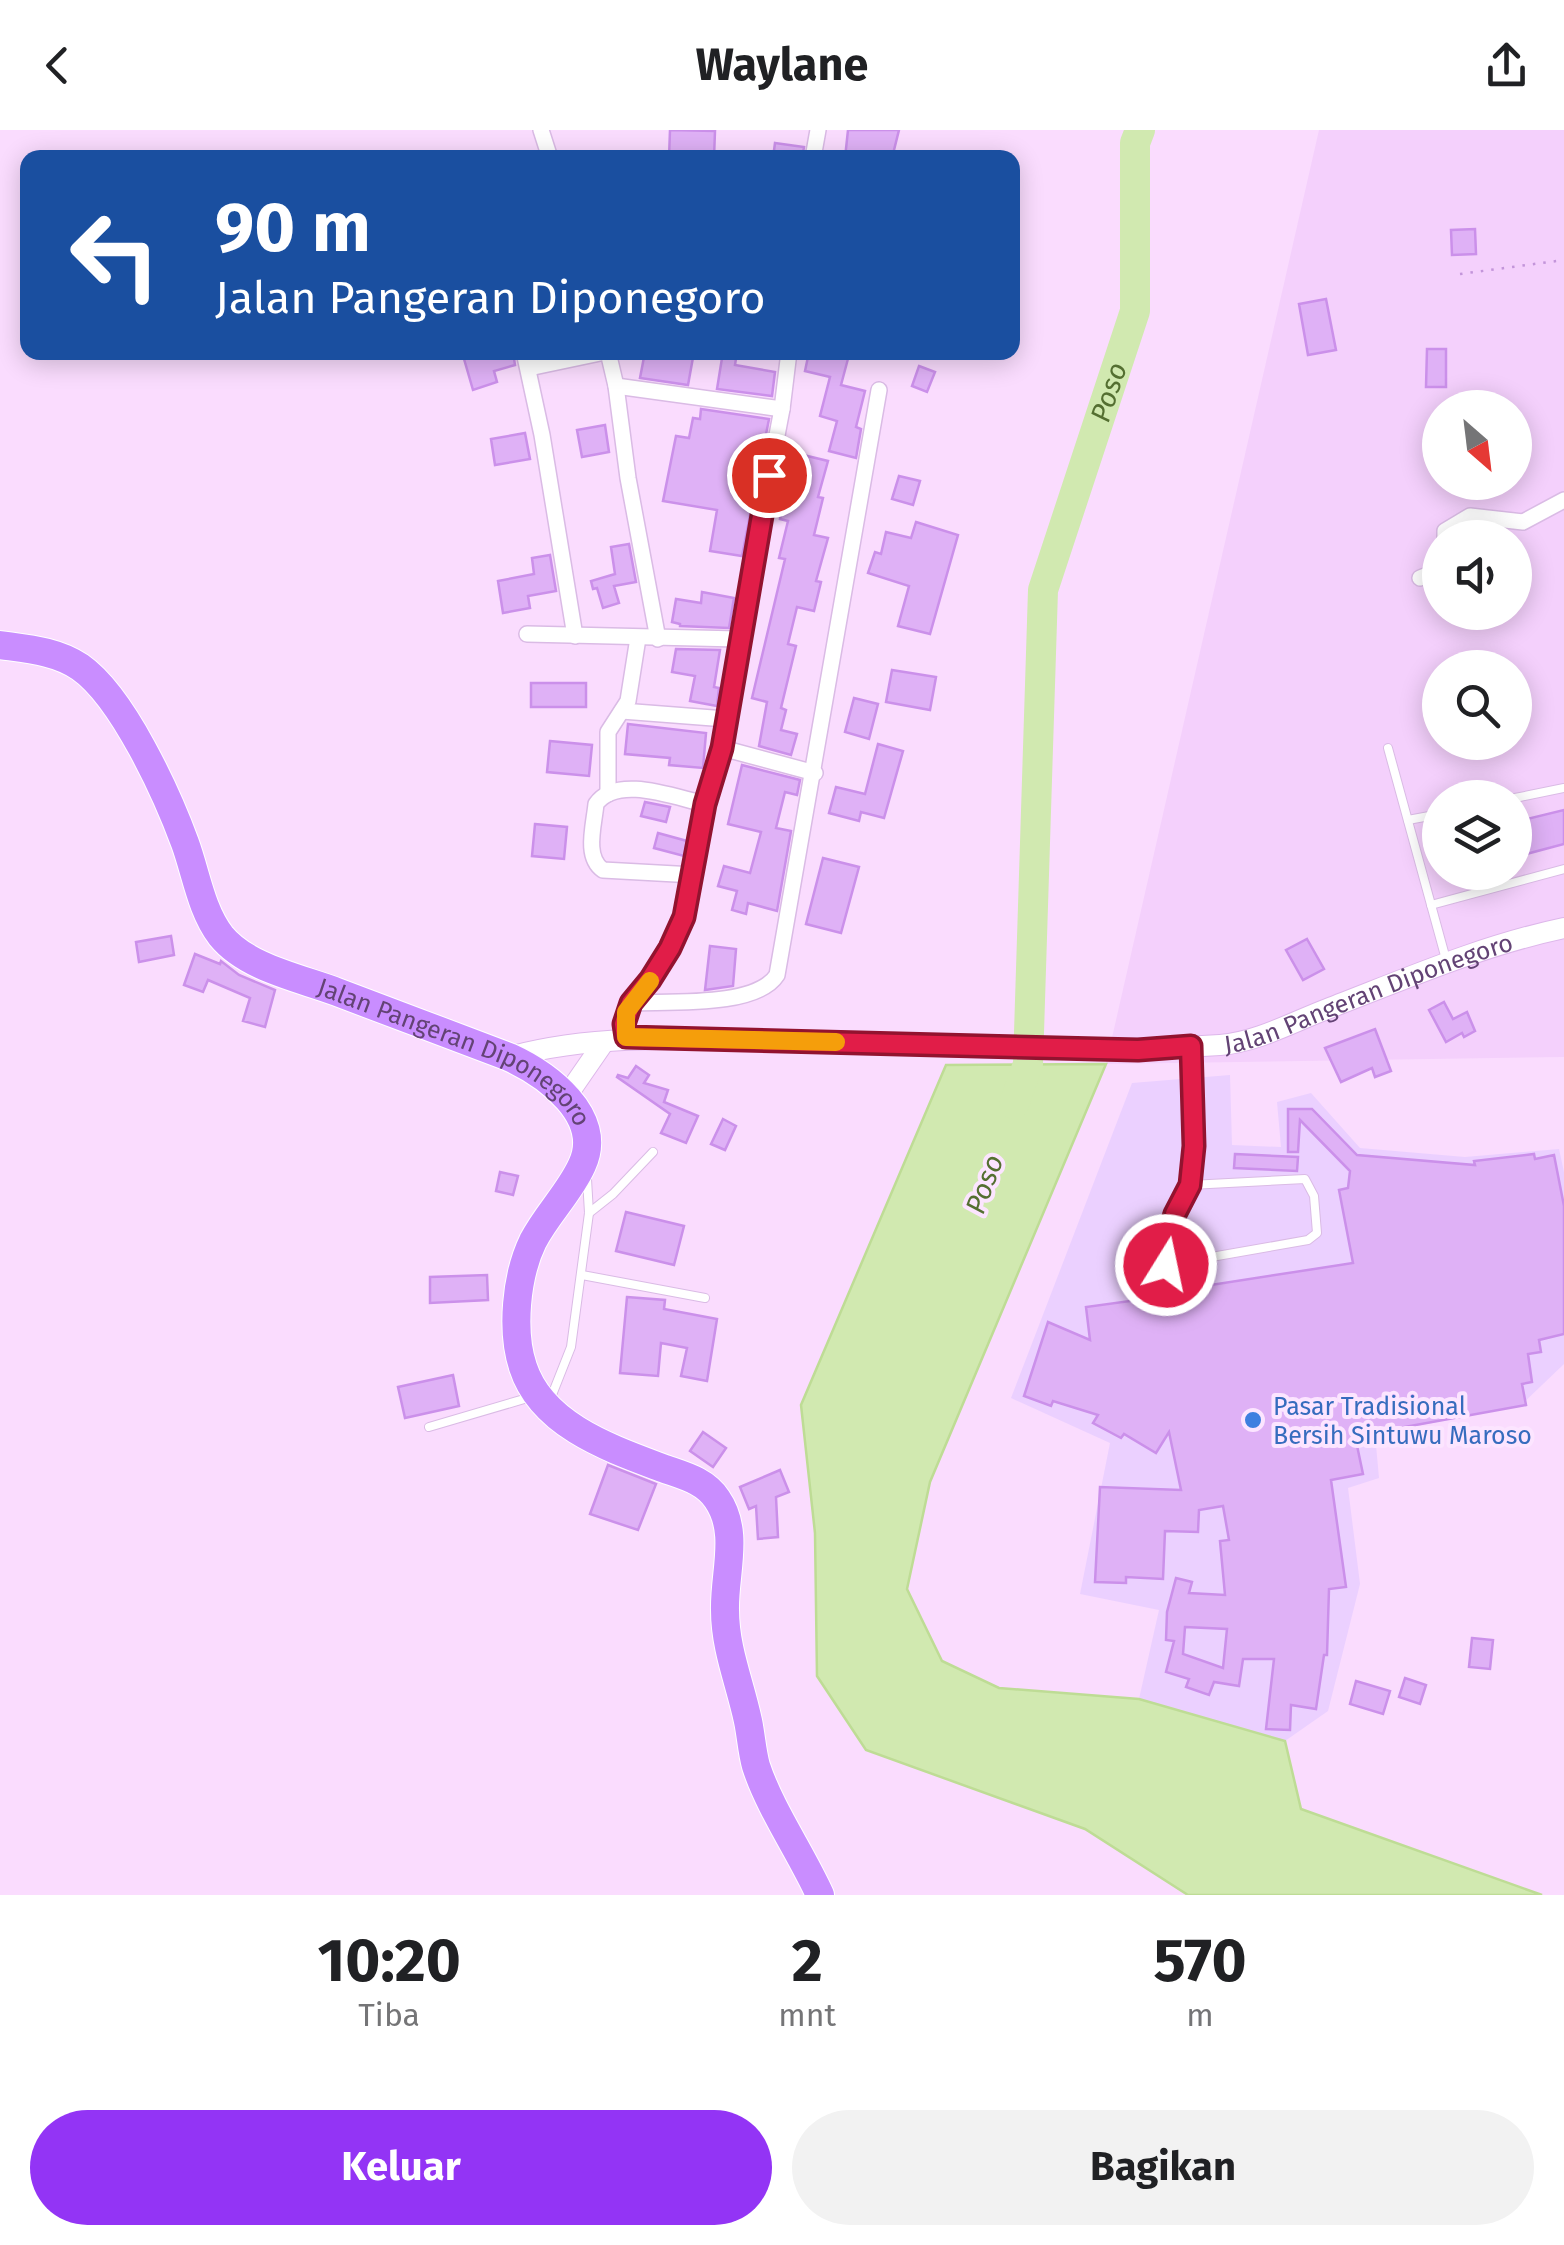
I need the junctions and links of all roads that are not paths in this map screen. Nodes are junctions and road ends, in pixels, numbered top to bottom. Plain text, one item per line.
1 (526, 360) edge
2 (608, 360) edge
3 (788, 360) edge
4 (616, 386) junction
5 (879, 390) dead end
6 (782, 409) junction
7 (1564, 500) edge
8 (1463, 520) edge
9 (1505, 520) edge
10 (1526, 520) edge
11 (528, 634) dead end
12 (575, 636) junction
13 (638, 638) junction
14 (658, 638) junction
15 (738, 640) junction
16 (0, 645) edge
17 (622, 710) junction
18 (726, 719) junction
19 (722, 748) junction
20 (1388, 748) dead end
21 (814, 773) junction
22 (1564, 788) edge
23 (608, 794) junction
24 (1532, 795) edge
25 (705, 804) junction
26 (1422, 817) edge
27 (1408, 820) junction
28 (1564, 868) edge
29 (694, 874) junction
30 (1431, 905) junction
31 (1564, 928) edge
32 (1447, 962) junction
33 (631, 1003) junction
34 (626, 1037) junction
35 (604, 1042) junction
36 (1191, 1046) junction
37 (509, 1057) junction
38 (566, 1096) junction
39 (653, 1152) dead end
40 (585, 1160) junction
41 (1190, 1185) junction
42 (589, 1213) junction
43 (1166, 1265) junction
44 (582, 1275) junction
45 (1166, 1297) dead end
46 (705, 1298) dead end
47 (541, 1403) junction
48 (428, 1427) dead end
49 (820, 1895) edge

1 - 12 street
2 - 4 street
3 - 6 street
4 - 6 street
4 - 14 street
5 - 21 street
6 - 15 street
7 - 10 street
8 - 9 street
11 - 12 street
12 - 13 street
13 - 14 street
13 - 17 street
14 - 15 street
15 - 18 street
16 - 37 highway, Jalan Pangeran Diponegoro
17 - 18 street
17 - 23 street
18 - 19 street
19 - 21 street
19 - 25 street
20 - 27 lane
21 - 33 street
22 - 24 lane
23 - 25 street
23 - 29 street
25 - 29 street
26 - 27 lane
27 - 30 lane
28 - 30 lane
29 - 33 street
30 - 32 lane
31 - 32 street, Jalan Pangeran Diponegoro
32 - 36 street, Jalan Pangeran Diponegoro
33 - 34 street
34 - 35 street, Jalan Pangeran Diponegoro
34 - 36 street, Jalan Pangeran Diponegoro
35 - 37 street, Jalan Pangeran Diponegoro
35 - 38 street
36 - 41 lane
37 - 38 highway, Jalan Pangeran Diponegoro
38 - 40 highway, Jalan Pangeran Diponegoro
39 - 42 lane
40 - 42 lane
40 - 47 highway, Jalan Pangeran Diponegoro
41 - 43 lane
41 - 43 lane
42 - 44 lane
43 - 45 lane
44 - 46 lane
44 - 47 lane
47 - 48 lane
47 - 49 highway

